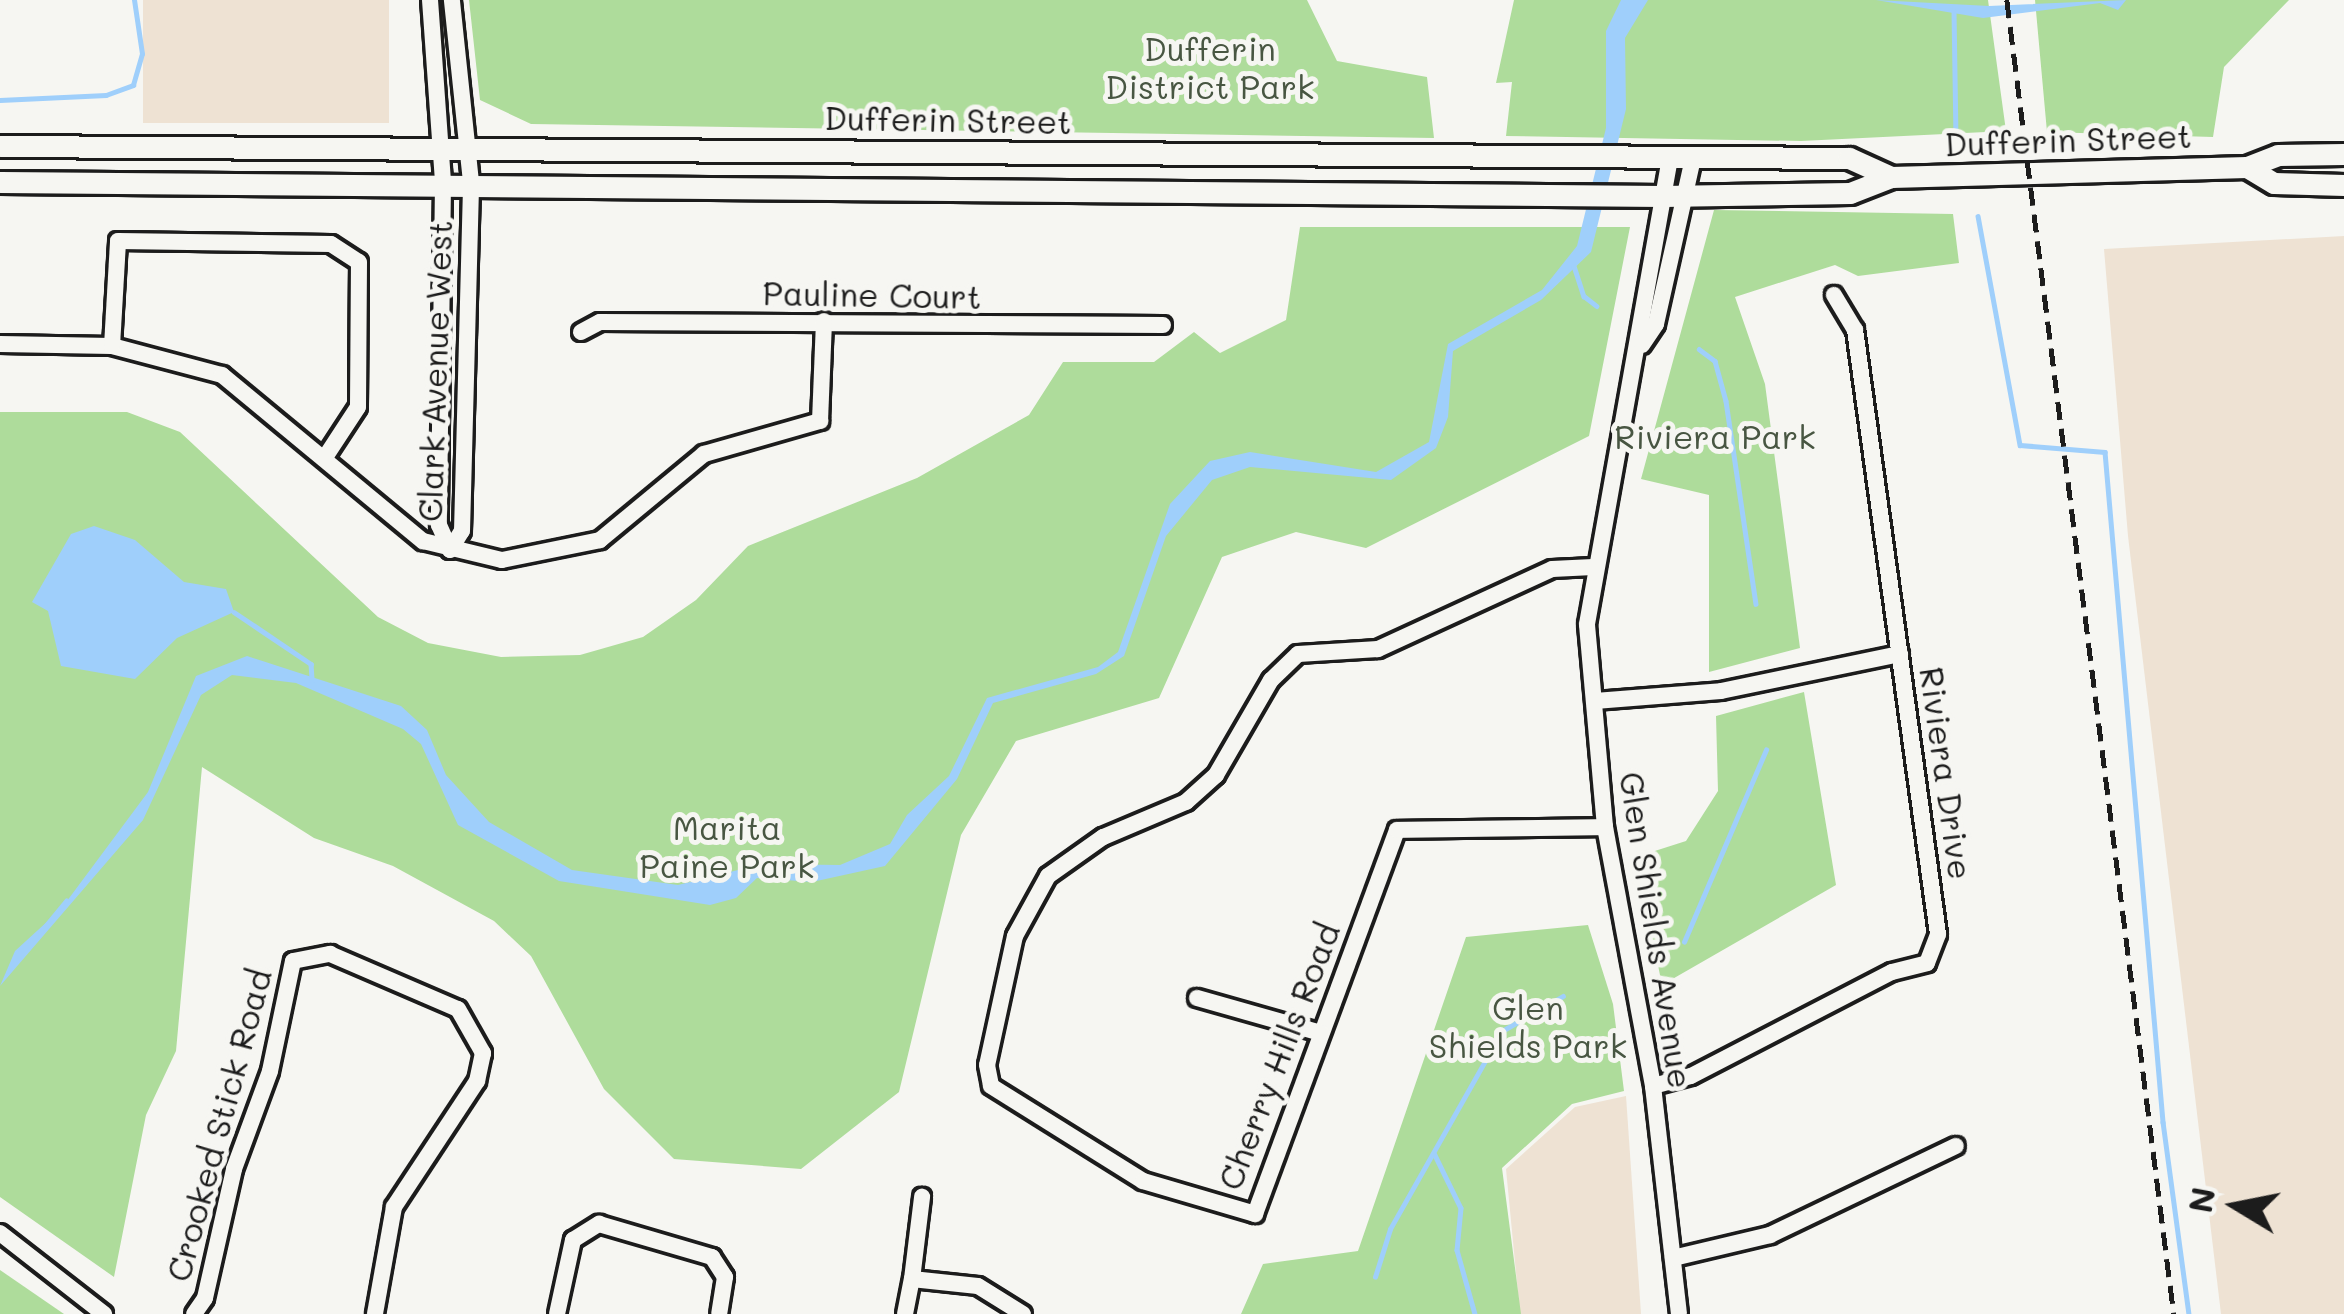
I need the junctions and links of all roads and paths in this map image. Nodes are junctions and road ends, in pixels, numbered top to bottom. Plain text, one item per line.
1 (430, 0) edge
2 (452, 0) edge
3 (0, 146) edge
4 (442, 148) junction
5 (470, 150) junction
6 (2344, 154) edge
7 (1682, 158) junction
8 (2247, 167) junction
9 (1891, 178) junction
10 (0, 182) edge
11 (443, 182) junction
12 (471, 182) junction
13 (2344, 185) edge
14 (1674, 195) junction
15 (1834, 296) dead end
16 (824, 321) junction
17 (1163, 325) dead end
18 (581, 332) dead end
19 (0, 344) edge
20 (112, 346) junction
21 (324, 459) junction
22 (450, 550) junction
23 (1593, 567) junction
24 (1900, 654) junction
25 (1595, 701) junction
26 (1605, 826) junction
27 (1197, 998) dead end
28 (1321, 1033) junction
29 (1653, 1086) junction
30 (1956, 1146) dead end
31 (922, 1197) dead end
32 (0, 1233) edge
33 (1673, 1258) junction
34 (912, 1279) junction
35 (104, 1314) edge
36 (194, 1314) edge
37 (375, 1314) edge
38 (557, 1314) edge
39 (719, 1314) edge
40 (905, 1314) edge
41 (1023, 1314) edge
42 (1679, 1314) edge

1 - 4 street, Clark Avenue West
2 - 5 street, Clark Avenue West
3 - 4 main road, Dufferin Street
4 - 5 main road, Dufferin Street
4 - 11 street, Clark Avenue West
5 - 7 main road, Dufferin Street
5 - 12 street, Clark Avenue West
6 - 8 main road, Dufferin Street
7 - 9 main road, Dufferin Street
7 - 14 street, Glen Shields Avenue
8 - 9 main road, Dufferin Street
8 - 13 main road, Dufferin Street
9 - 14 main road, Dufferin Street
10 - 11 main road, Dufferin Street
11 - 12 main road, Dufferin Street
11 - 22 street, Clark Avenue West
12 - 14 main road, Dufferin Street
12 - 22 street, Clark Avenue West
14 - 23 street, Glen Shields Avenue
15 - 24 street, Riviera Drive
16 - 17 street, Pauline Court
16 - 18 street, Pauline Court
16 - 22 street
19 - 20 street
20 - 21 street
20 - 21 street
21 - 22 street
23 - 25 street, Glen Shields Avenue
23 - 28 street, Cherry Hills Road
24 - 25 street
24 - 29 street, Riviera Drive
25 - 26 street, Glen Shields Avenue
26 - 28 street, Cherry Hills Road
26 - 29 street, Glen Shields Avenue
27 - 28 street
29 - 33 street, Glen Shields Avenue
30 - 33 street
31 - 34 street
32 - 35 street
33 - 42 street, Glen Shields Avenue
34 - 40 street
34 - 41 street
36 - 37 street, Crooked Stick Road
38 - 39 street

